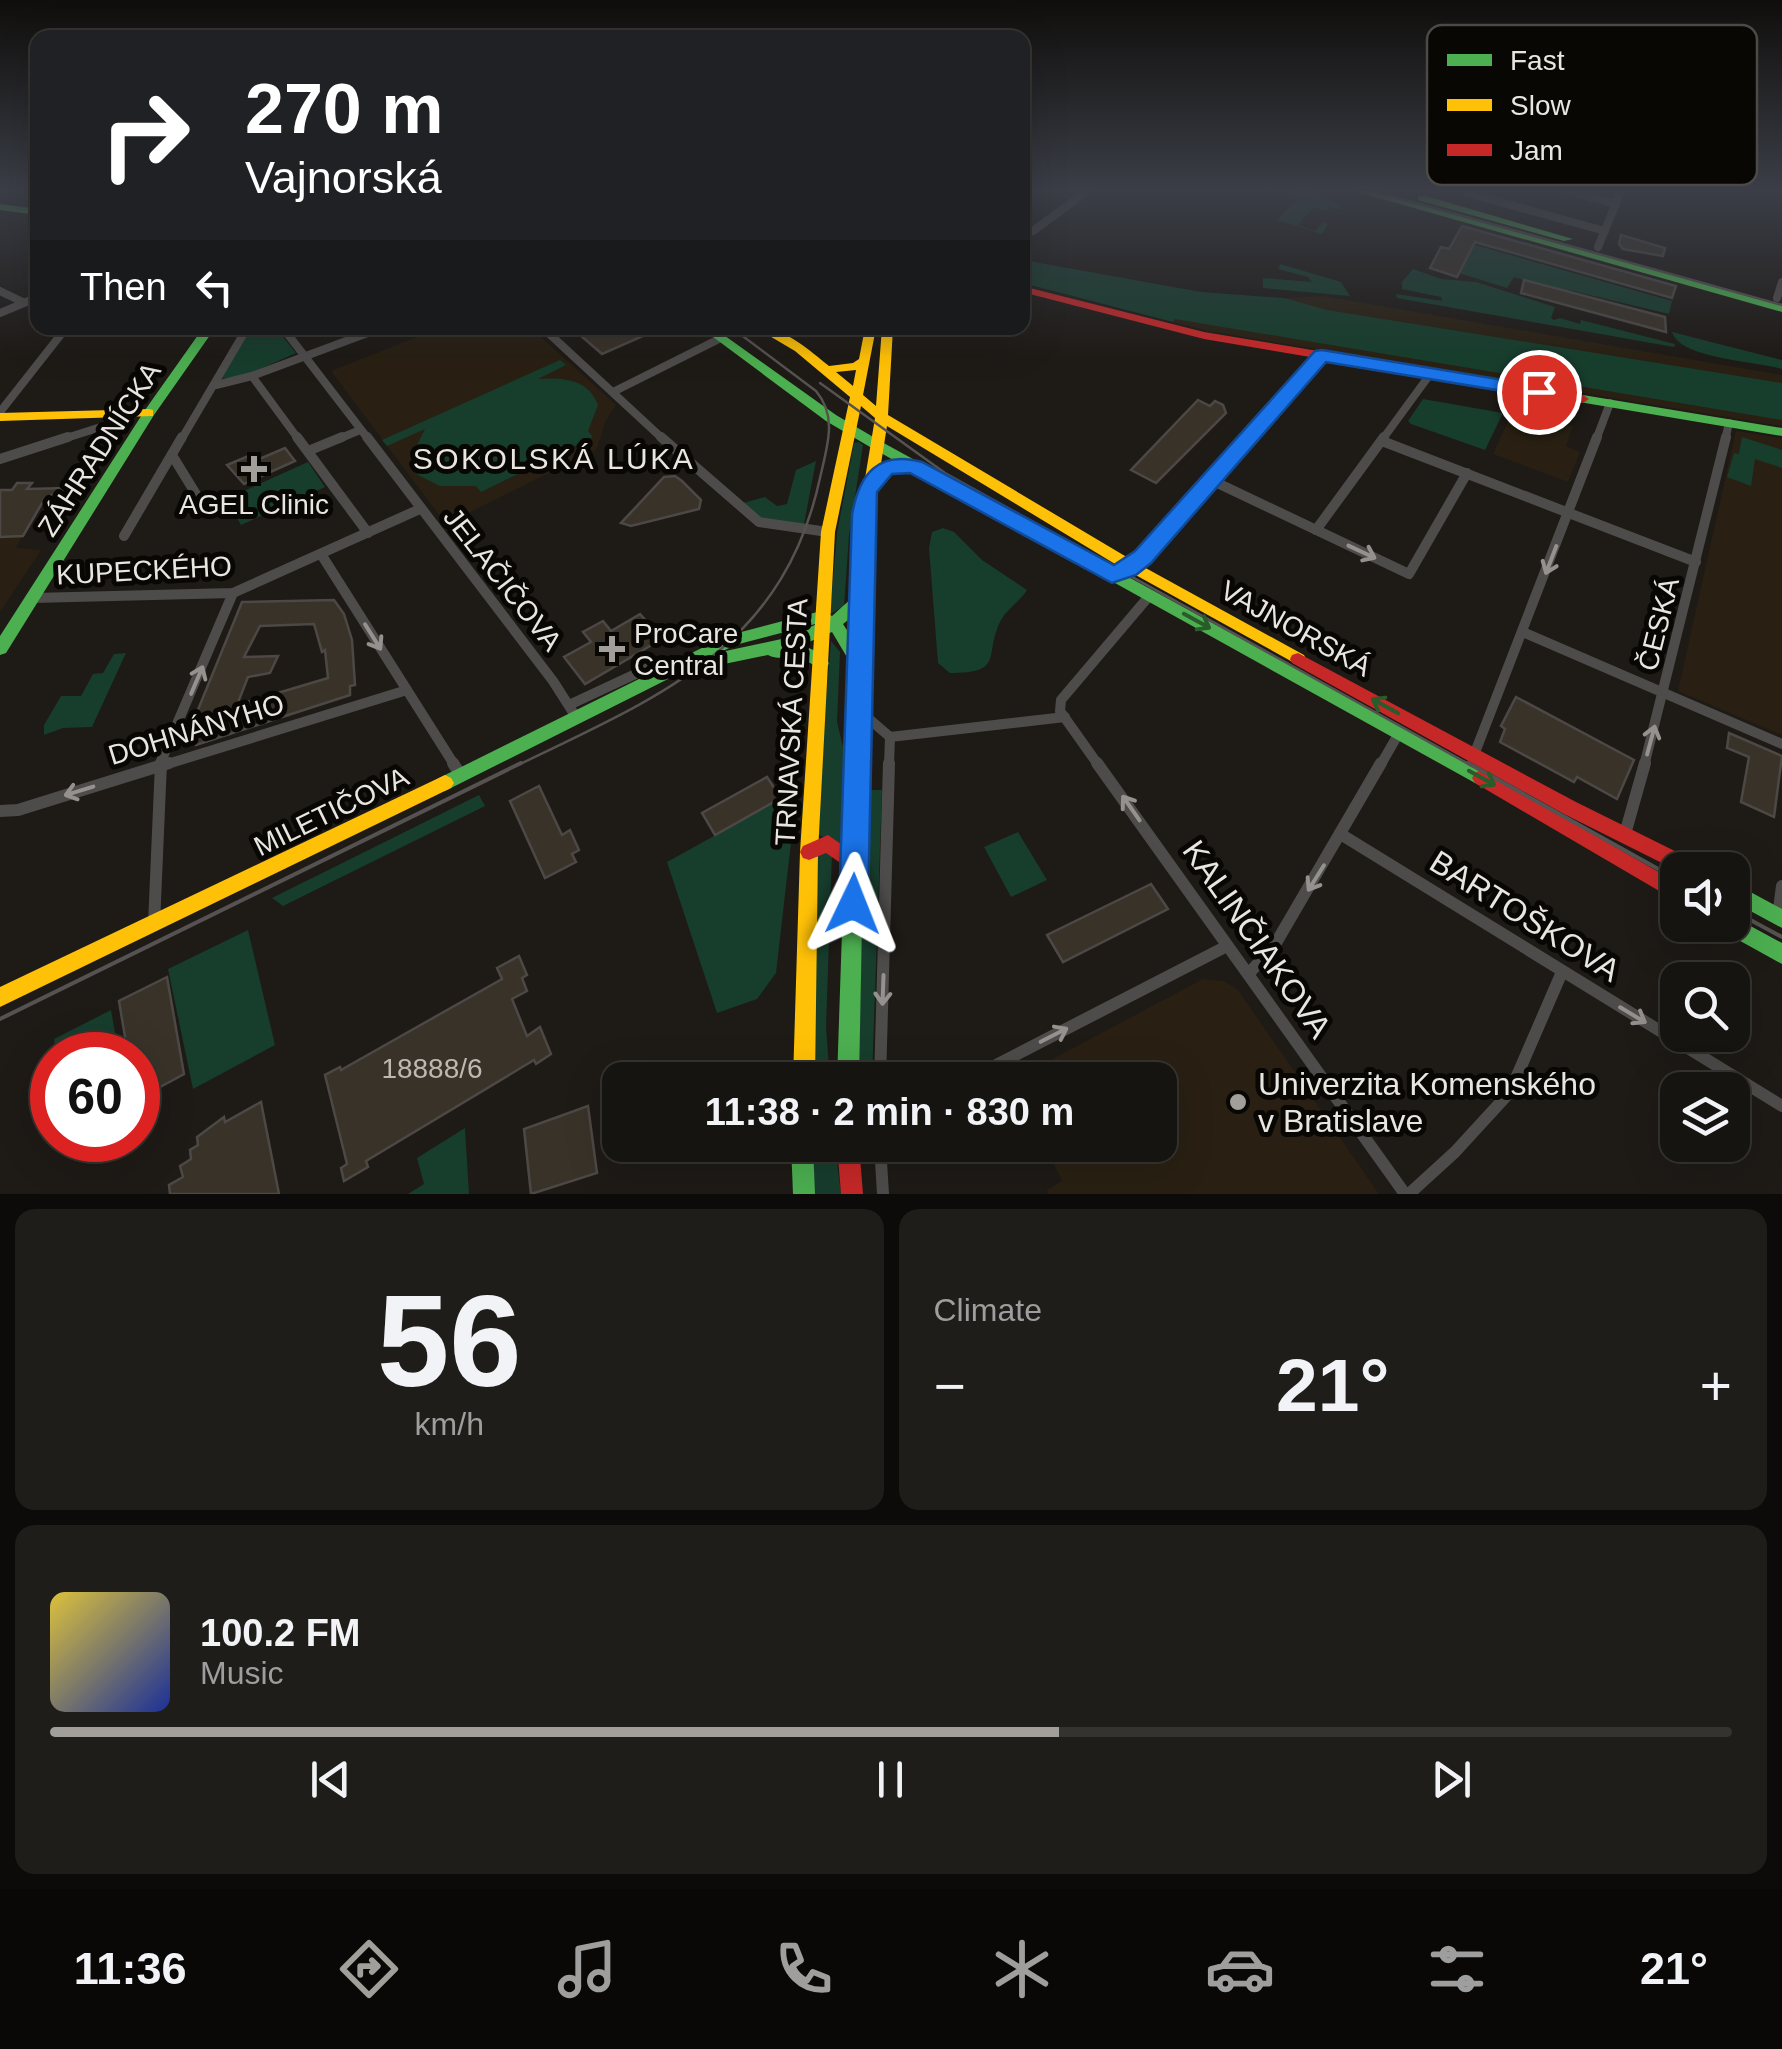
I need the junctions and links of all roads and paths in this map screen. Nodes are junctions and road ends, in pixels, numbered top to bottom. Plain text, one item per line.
1 (1581, 247) edge
2 (1593, 247) edge
3 (1598, 248) joint
4 (0, 290) edge
5 (1030, 290) edge
6 (10, 296) junction
7 (1781, 297) edge
8 (30, 299) edge
9 (0, 300) edge
10 (24, 302) junction
11 (0, 313) edge
12 (61, 335) edge
13 (204, 335) edge
14 (242, 335) edge
15 (289, 335) edge
16 (362, 335) edge
17 (551, 335) edge
18 (716, 335) edge
19 (779, 335) edge
20 (870, 335) edge
21 (888, 335) edge
22 (721, 338) junction
23 (1322, 355) junction
24 (306, 356) junction
25 (866, 359) junction
26 (830, 369) junction
27 (1431, 374) junction
28 (252, 376) junction
29 (216, 385) junction
30 (613, 392) junction
31 (859, 394) junction
32 (1610, 404) junction
33 (0, 414) edge
34 (149, 414) junction
35 (882, 417) junction
36 (108, 420) junction
37 (1728, 423) junction
38 (849, 428) junction
39 (138, 430) junction
40 (360, 430) junction
41 (1782, 432) edge
42 (1382, 441) junction
43 (874, 444) junction
44 (308, 451) junction
45 (172, 455) junction
46 (0, 459) edge
47 (915, 466) junction
48 (1467, 473) junction
49 (1211, 480) junction
50 (866, 490) junction
51 (226, 504) dead end
52 (420, 509) junction
53 (1569, 514) junction
54 (1316, 530) junction
55 (828, 532) junction
56 (368, 533) junction
57 (124, 536) dead end
58 (322, 554) junction
59 (1696, 562) junction
60 (1135, 564) junction
61 (1112, 574) junction
62 (234, 593) junction
63 (1150, 595) junction
64 (32, 598) junction
65 (858, 601) junction
66 (821, 617) junction
67 (837, 627) junction
68 (1523, 632) junction
69 (821, 634) junction
70 (0, 649) edge
71 (741, 653) junction
72 (821, 664) junction
73 (681, 666) junction
74 (861, 667) junction
75 (406, 690) junction
76 (1664, 693) junction
77 (572, 711) junction
78 (859, 711) junction
79 (1065, 717) junction
80 (1399, 733) junction
81 (890, 737) junction
82 (1782, 744) edge
83 (1474, 755) junction
84 (159, 767) junction
85 (460, 776) junction
86 (0, 810) edge
87 (1625, 834) junction
88 (1342, 835) junction
89 (809, 852) junction
90 (1660, 852) edge
91 (855, 864) junction
92 (1660, 884) edge
93 (1782, 886) edge
94 (1750, 902) edge
95 (1780, 918) edge
96 (154, 925) junction
97 (1750, 936) edge
98 (1227, 946) junction
99 (1782, 954) edge
100 (1250, 972) junction
101 (1562, 972) junction
102 (0, 997) edge
103 (804, 1062) edge
104 (849, 1062) edge
105 (881, 1062) edge
106 (1003, 1062) edge
107 (1782, 1106) edge
108 (803, 1162) edge
109 (849, 1162) edge
110 (881, 1162) edge
111 (804, 1194) edge
112 (852, 1194) edge
113 (883, 1194) edge
114 (1407, 1194) edge

1 - 7 main road
2 - 3 main road
3 - 7 main road
4 - 6 street
5 - 23 main road
6 - 9 street
6 - 10 street
8 - 10 street
10 - 11 street
12 - 33 street
13 - 34 main road, ZÁHRADNÍCKA
14 - 29 street
15 - 24 street, JELAČIČOVA
16 - 24 street
17 - 30 street
18 - 22 main road, VAJNORSKÁ
19 - 26 main road, VAJNORSKÁ
20 - 25 main road, TRNAVSKÁ CESTA
21 - 35 main road
22 - 30 street
22 - 38 main road, VAJNORSKÁ
23 - 27 main road
23 - 49 main road
24 - 28 street
24 - 40 street, JELAČIČOVA
25 - 26 main road
25 - 31 main road, TRNAVSKÁ CESTA
26 - 31 main road, VAJNORSKÁ
27 - 32 main road
27 - 42 street
28 - 29 street
28 - 44 street
29 - 45 street
30 - 55 street
31 - 35 main road, VAJNORSKÁ
31 - 38 main road, TRNAVSKÁ CESTA
32 - 37 main road
32 - 53 street
33 - 36 main road
34 - 36 main road
34 - 39 main road, ZÁHRADNÍCKA
35 - 43 main road
35 - 60 main road, VAJNORSKÁ
36 - 39 main road
36 - 46 street
37 - 41 main road
37 - 59 street, ČESKÁ
38 - 43 main road, VAJNORSKÁ
38 - 55 main road, TRNAVSKÁ CESTA
39 - 64 main road, ZÁHRADNÍCKA
40 - 44 street
40 - 52 street, JELAČIČOVA
42 - 48 street
42 - 54 street
43 - 47 main road, VAJNORSKÁ
43 - 50 main road
44 - 56 street
45 - 51 street
45 - 57 street
47 - 50 main road
47 - 61 main road, VAJNORSKÁ
48 - 53 street
54 -> 48 street
49 - 54 street
49 - 60 main road
50 - 65 main road
52 - 56 street, KUPECKÉHO
52 - 77 street, JELAČIČOVA
53 - 59 street
53 -> 68 street
55 - 66 main road, TRNAVSKÁ CESTA
56 - 58 street, KUPECKÉHO
58 - 62 street, KUPECKÉHO
58 -> 75 street
59 - 76 street, ČESKÁ
60 - 61 main road
83 -> 60 main road, VAJNORSKÁ
61 - 63 main road, VAJNORSKÁ
62 - 64 street, KUPECKÉHO
84 -> 62 street
63 - 79 street
63 -> 80 main road, VAJNORSKÁ
64 - 70 main road, ZÁHRADNÍCKA
65 - 67 main road
65 - 74 main road
66 - 67 main road
66 - 69 main road, TRNAVSKÁ CESTA
66 - 73 main road, MILETIČOVA
67 - 69 main road, MILETIČOVA
67 - 74 main road
68 - 76 street
68 - 83 street
69 - 71 main road, MILETIČOVA
69 - 72 main road, TRNAVSKÁ CESTA
71 - 72 main road
71 - 73 main road, MILETIČOVA
72 - 89 main road, TRNAVSKÁ CESTA
73 - 77 main road, MILETIČOVA
74 - 78 main road
75 - 84 street, DOHNÁNYHO
75 - 85 street
76 - 82 street
87 -> 76 street, ČESKÁ
77 - 85 main road, MILETIČOVA
78 - 81 street
78 - 91 main road
79 - 81 street
98 -> 79 street, KALINČIAKOVA
80 - 88 street
80 -> 92 main road, VAJNORSKÁ
81 -> 105 street
83 - 87 main road, VAJNORSKÁ
84 -> 86 street, DOHNÁNYHO
84 - 96 street
85 - 96 main road, MILETIČOVA
87 - 90 main road, VAJNORSKÁ
88 -> 100 street
88 - 101 street, BARTOŠKOVA
89 - 91 main road
89 - 103 main road, TRNAVSKÁ CESTA
91 - 104 main road
93 - 95 street
94 - 95 main road
96 - 102 main road, MILETIČOVA
97 - 99 main road
98 - 100 street, KALINČIAKOVA
106 -> 98 street
100 - 114 street, KALINČIAKOVA
101 -> 107 street, BARTOŠKOVA
101 - 114 street
108 - 111 main road
109 - 112 main road
110 - 113 street

